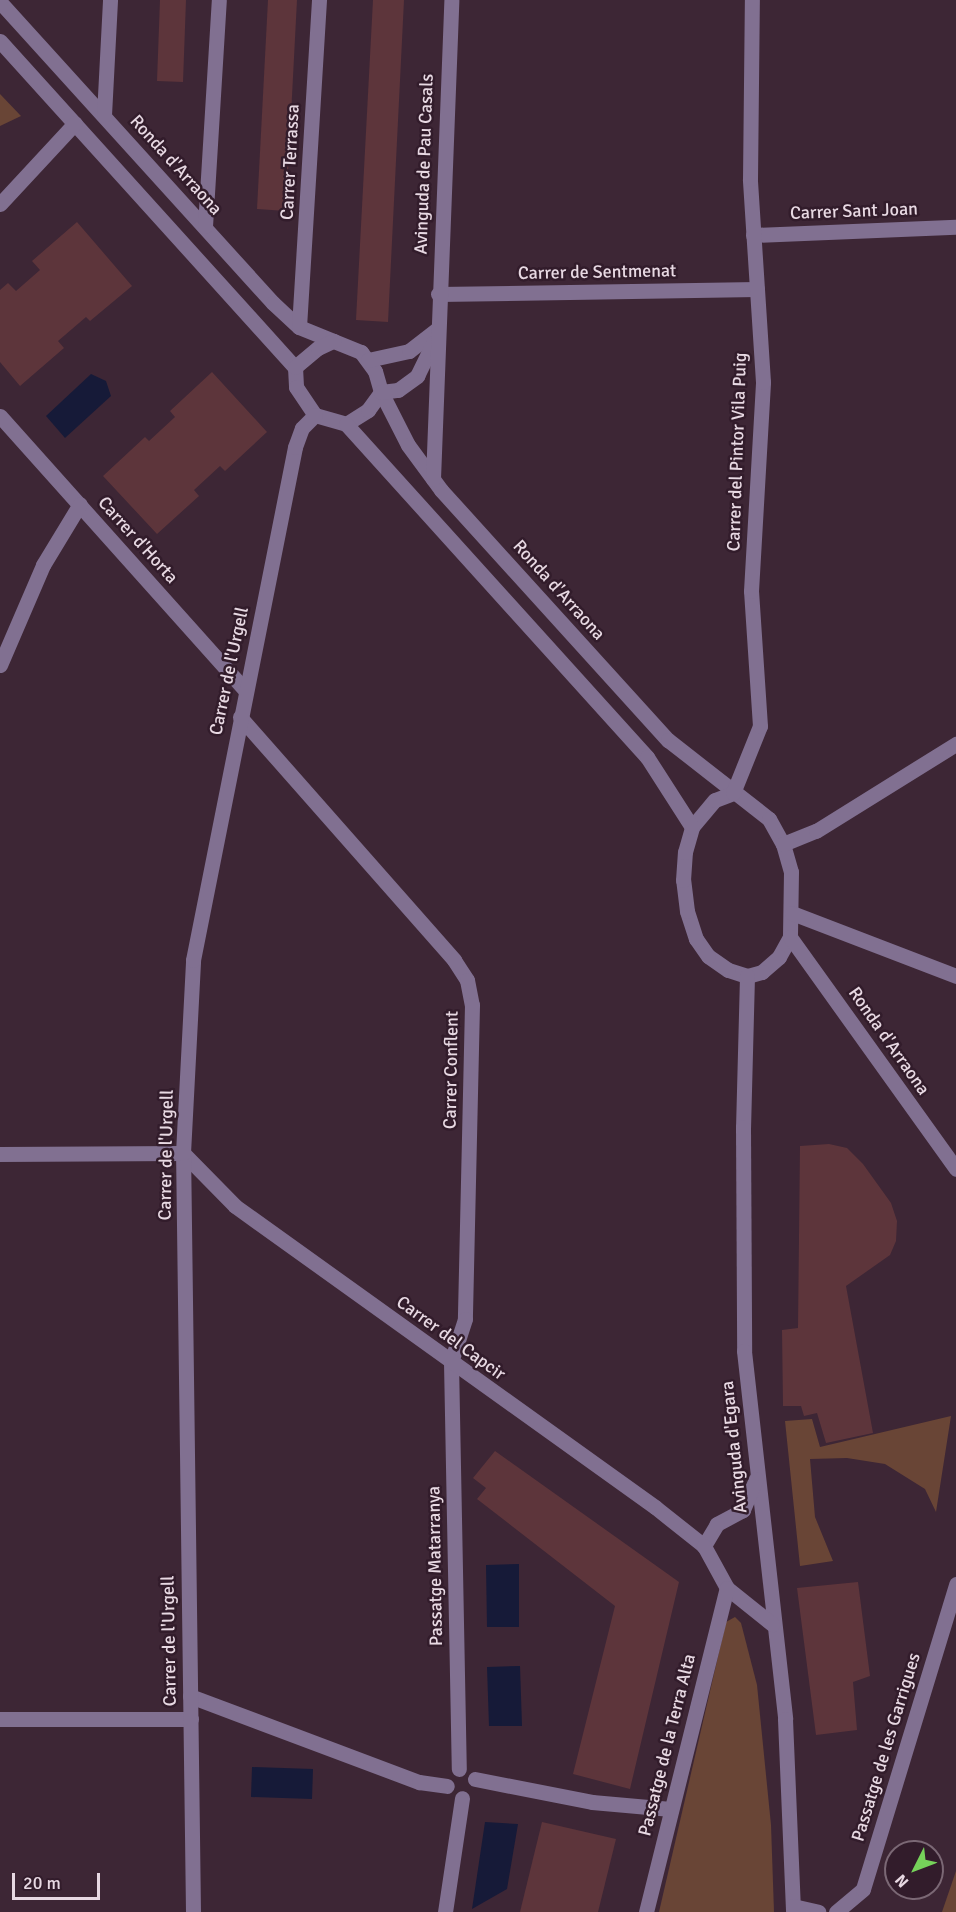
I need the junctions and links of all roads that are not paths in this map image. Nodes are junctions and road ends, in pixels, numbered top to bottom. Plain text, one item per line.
1 (110, 0) edge
2 (219, 0) edge
3 (319, 0) edge
4 (451, 0) edge
5 (752, 0) edge
6 (0, 2) edge
7 (0, 41) edge
8 (104, 115) junction
9 (75, 123) junction
10 (0, 204) edge
11 (205, 226) junction
12 (956, 226) edge
13 (753, 235) junction
14 (757, 289) junction
15 (438, 294) junction
16 (299, 327) junction
17 (437, 329) junction
18 (333, 340) junction
19 (368, 360) junction
20 (295, 367) junction
21 (381, 392) junction
22 (315, 415) junction
23 (0, 416) edge
24 (346, 424) junction
25 (434, 479) junction
26 (80, 504) junction
27 (0, 665) edge
28 (245, 690) junction
29 (240, 717) junction
30 (956, 744) edge
31 (733, 793) junction
32 (692, 827) junction
33 (783, 844) junction
34 (792, 913) junction
35 (790, 937) junction
36 (747, 976) junction
37 (956, 976) edge
38 (183, 1153) junction
39 (0, 1154) edge
40 (956, 1169) edge
41 (451, 1362) junction
42 (756, 1478) junction
43 (704, 1546) junction
44 (956, 1584) edge
45 (727, 1588) junction
46 (772, 1624) junction
47 (190, 1696) junction
48 (0, 1719) edge
49 (191, 1719) junction
50 (459, 1769) junction
51 (475, 1779) junction
52 (447, 1786) junction
53 (462, 1798) junction
54 (671, 1809) junction
55 (793, 1909) edge
56 (193, 1912) edge
57 (445, 1912) edge
58 (645, 1912) edge
59 (818, 1912) edge
60 (836, 1912) edge

1 - 8 street
2 - 11 street
3 - 16 street, Carrer Terrassa
4 - 15 street, Avinguda de Pau Casals
5 - 13 street, Carrer del Pintor Vila Puig
6 - 8 street, Ronda d'Arraona
7 - 9 street
8 - 11 street, Ronda d'Arraona
9 - 10 street
9 - 20 street
11 - 16 street, Ronda d'Arraona
12 - 13 street, Carrer Sant Joan
13 - 14 street, Carrer del Pintor Vila Puig
14 - 15 street, Carrer de Sentmenat
14 - 31 street, Carrer del Pintor Vila Puig
15 - 17 street, Avinguda de Pau Casals
16 - 18 street, Ronda d'Arraona
17 - 19 street
17 - 21 street
17 - 25 street, Avinguda de Pau Casals
18 - 19 street, Ronda d'Arraona
18 - 20 street
19 - 21 street, Ronda d'Arraona
20 - 22 street
21 - 24 street
21 - 25 street, Ronda d'Arraona
22 - 24 street
22 - 28 street, Carrer de l'Urgell
23 - 26 street, Carrer d'Horta
24 - 32 street
25 - 31 street, Ronda d'Arraona
26 - 27 street
26 - 28 street, Carrer d'Horta
28 - 29 street, Carrer de l'Urgell
29 - 38 street, Carrer de l'Urgell
29 - 41 street, Carrer Conflent
30 - 33 street
31 - 32 street
31 - 33 street
32 - 36 street
33 - 34 street
34 - 35 street
34 - 37 street
35 - 36 street
35 - 40 street, Ronda d'Arraona
36 - 42 street, Avinguda d'Egara
38 - 39 street
38 - 41 street, Carrer del Capcir
38 - 47 street, Carrer de l'Urgell
41 - 43 street, Carrer del Capcir
41 - 50 street, Passatge Matarranya
42 - 43 street
42 - 46 street, Avinguda d'Egara
43 - 45 street
44 - 60 street, Passatge de les Garrigues
45 - 46 street
45 - 54 street, Passatge de la Terra Alta
46 - 55 street, Avinguda d'Egara
47 - 49 street, Carrer de l'Urgell
47 - 52 street
48 - 49 street
49 - 56 street, Carrer de l'Urgell
50 - 51 street
50 - 52 street
51 - 53 street
51 - 54 street
52 - 53 street
53 - 57 street
54 - 58 street, Passatge de la Terra Alta
55 - 59 street

